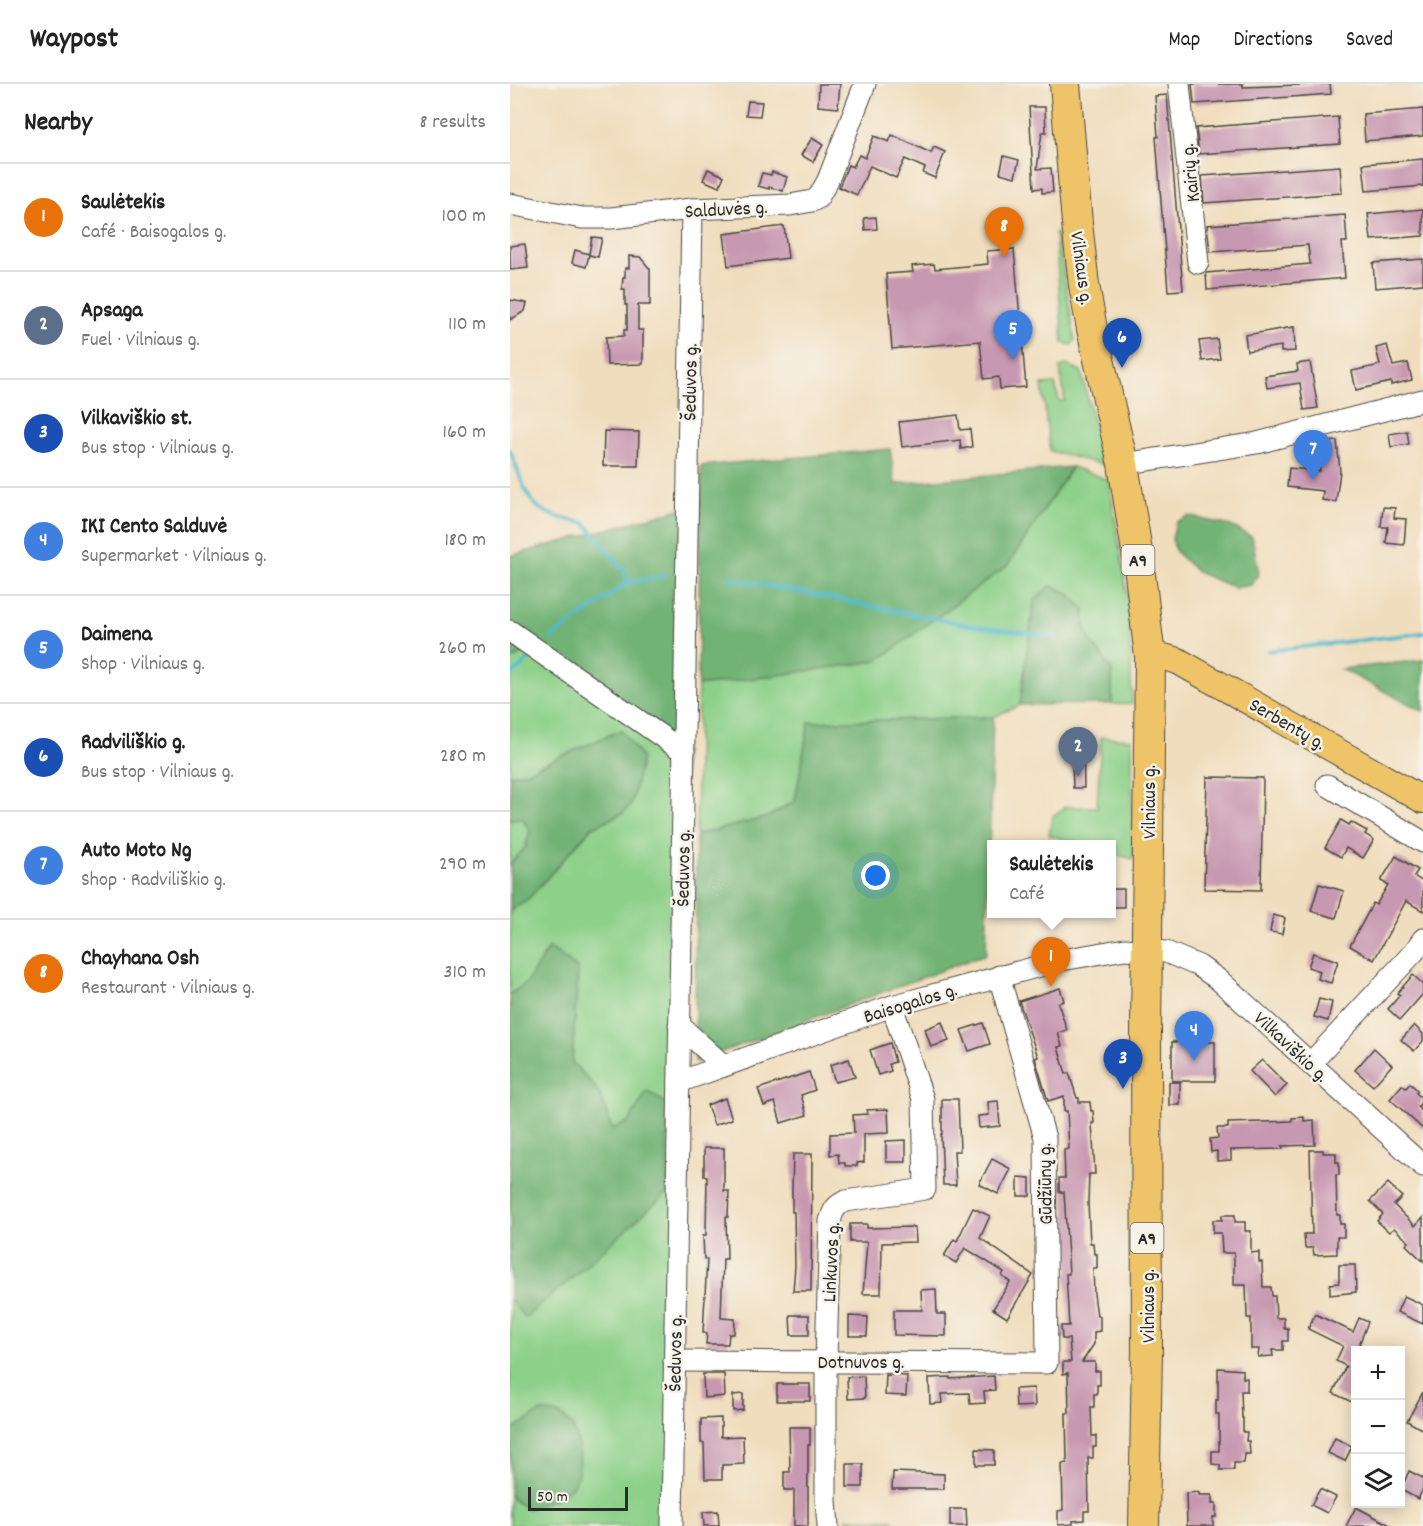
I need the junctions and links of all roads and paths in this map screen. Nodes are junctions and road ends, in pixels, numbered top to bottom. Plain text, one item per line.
1 (865, 84) edge
2 (1065, 84) edge
3 (1179, 84) edge
4 (510, 204) edge
5 (692, 209) junction
6 (1198, 262) dead end
7 (1423, 400) edge
8 (1122, 464) junction
9 (510, 631) edge
10 (1150, 657) junction
11 (684, 753) junction
12 (1327, 785) dead end
13 (1423, 800) edge
14 (1423, 842) edge
15 (1147, 950) junction
16 (1420, 950) edge
17 (999, 976) junction
18 (892, 1006) junction
19 (680, 1025) junction
20 (1310, 1064) junction
21 (724, 1066) junction
22 (679, 1082) junction
23 (1423, 1166) edge
24 (674, 1361) junction
25 (826, 1361) junction
26 (1047, 1363) joint
27 (672, 1526) edge
28 (828, 1526) edge
29 (1144, 1526) edge

1 - 5 street, Salduvės g.
2 - 8 highway, Vilniaus g. / A9
3 - 6 street, Kairių g.
4 - 5 street, Salduvės g.
5 - 11 street, Šeduvos g.
7 - 8 street
8 - 10 highway, Vilniaus g. / A9
9 - 11 street
10 - 13 main road, Serbentų g.
10 - 15 highway, Vilniaus g. / A9
11 - 19 street, Šeduvos g.
12 - 14 street
15 - 17 street, Baisogalos g.
15 - 20 street, Vilkaviškio g.
15 - 29 highway, Vilniaus g. / A9
16 - 20 street
17 - 18 street, Baisogalos g.
17 - 26 street, Gūdžiūnų g.
18 - 21 street, Baisogalos g.
18 - 25 street, Linkuvos g.
19 - 21 street
19 - 22 street, Šeduvos g.
20 - 23 street, Vilkaviškio g.
21 - 22 street, Baisogalos g.
22 - 24 street, Šeduvos g.
24 - 25 street, Dotnuvos g.
24 - 27 street, Šeduvos g.
25 - 26 street, Dotnuvos g.
25 - 28 street, Linkuvos g.

